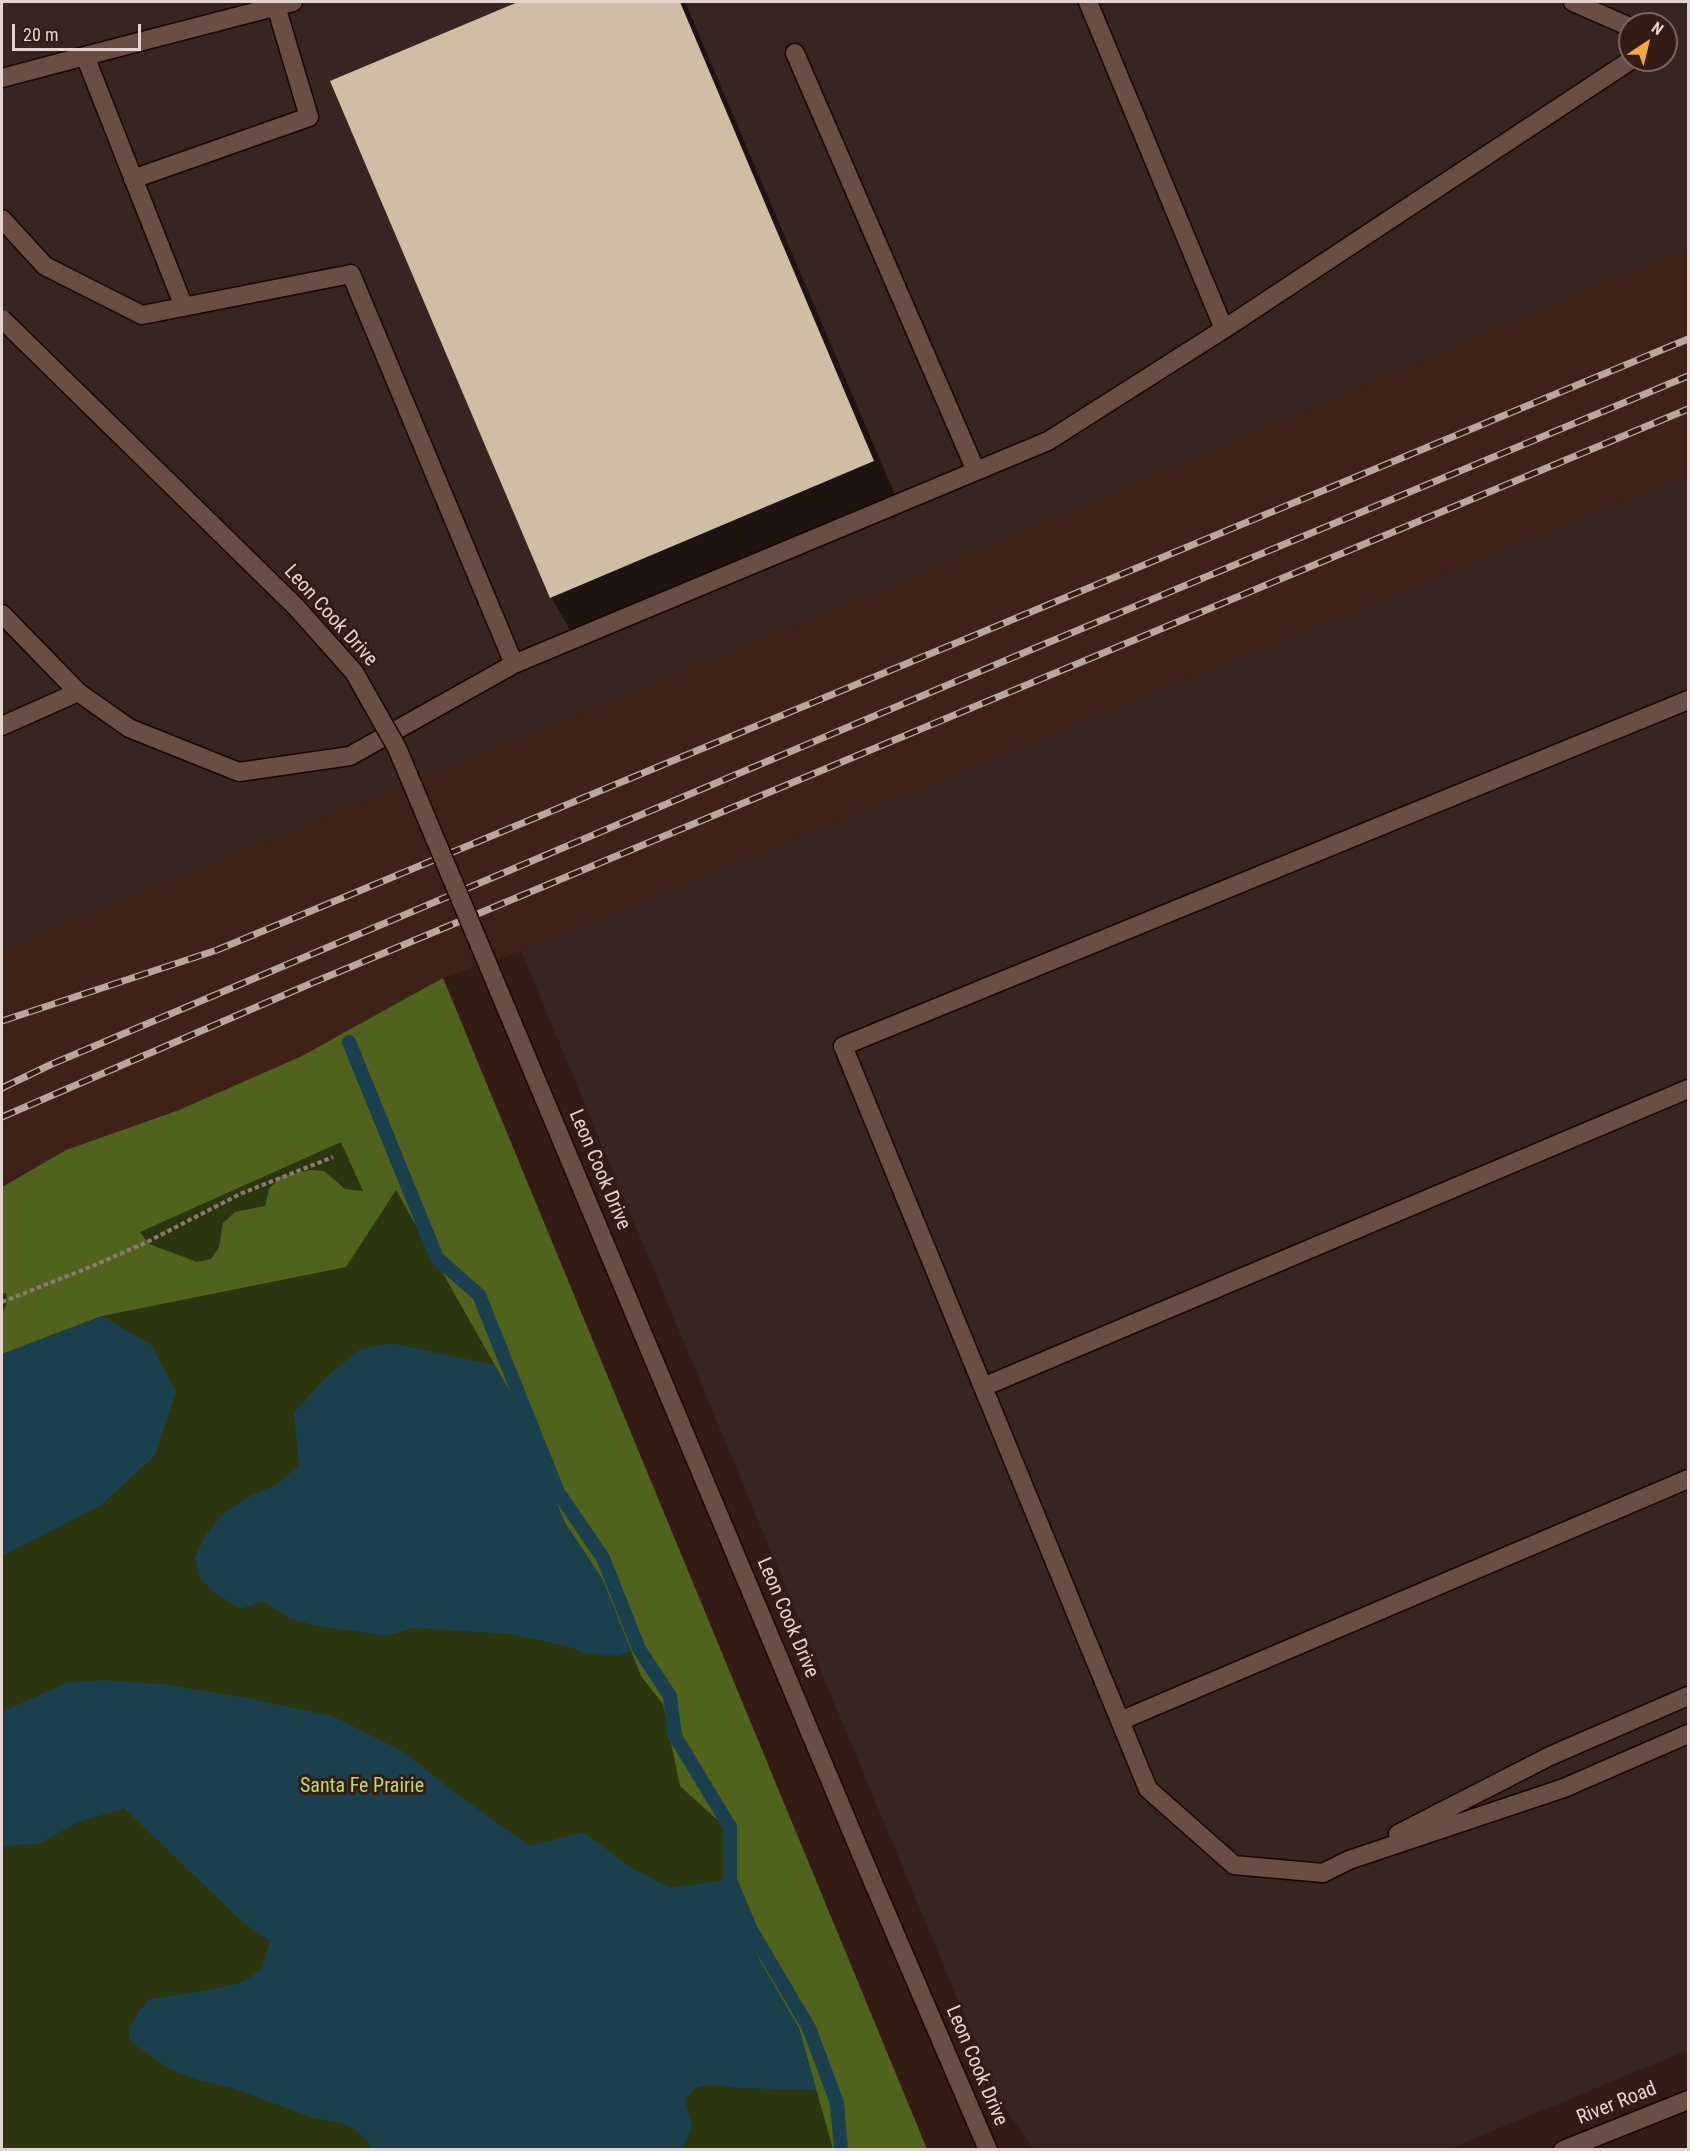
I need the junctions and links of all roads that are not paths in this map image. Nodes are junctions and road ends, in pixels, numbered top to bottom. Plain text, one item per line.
1 (1088, 2) edge
2 (1574, 2) edge
3 (284, 4) edge
4 (1618, 22) edge
5 (795, 53) dead end
6 (85, 57) junction
7 (1618, 68) edge
8 (2, 78) edge
9 (133, 179) junction
10 (2, 219) edge
11 (184, 307) junction
12 (2, 319) edge
13 (1224, 329) junction
14 (976, 471) junction
15 (2, 614) edge
16 (514, 664) junction
17 (78, 692) junction
18 (1689, 700) edge
19 (2, 726) edge
20 (1689, 1089) edge
21 (983, 1387) junction
22 (1689, 1479) edge
23 (1689, 1695) edge
24 (1120, 1721) junction
25 (1689, 1734) edge
26 (1349, 1860) junction
27 (1689, 2100) edge
28 (988, 2150) edge
29 (1563, 2150) edge

1 - 13 street
2 - 4 street
3 - 6 street
3 - 9 street
5 - 14 street
6 - 8 street
6 - 9 street
7 - 13 street
9 - 11 street
10 - 11 street
11 - 16 street
12 - 28 street, Leon Cook Drive, bridge
13 - 14 street
14 - 16 street
15 - 17 street
16 - 17 street
17 - 19 street
18 - 21 street
20 - 21 street
21 - 24 street
22 - 24 street
23 - 26 street
24 - 26 street
25 - 26 street
27 - 29 street, River Road

